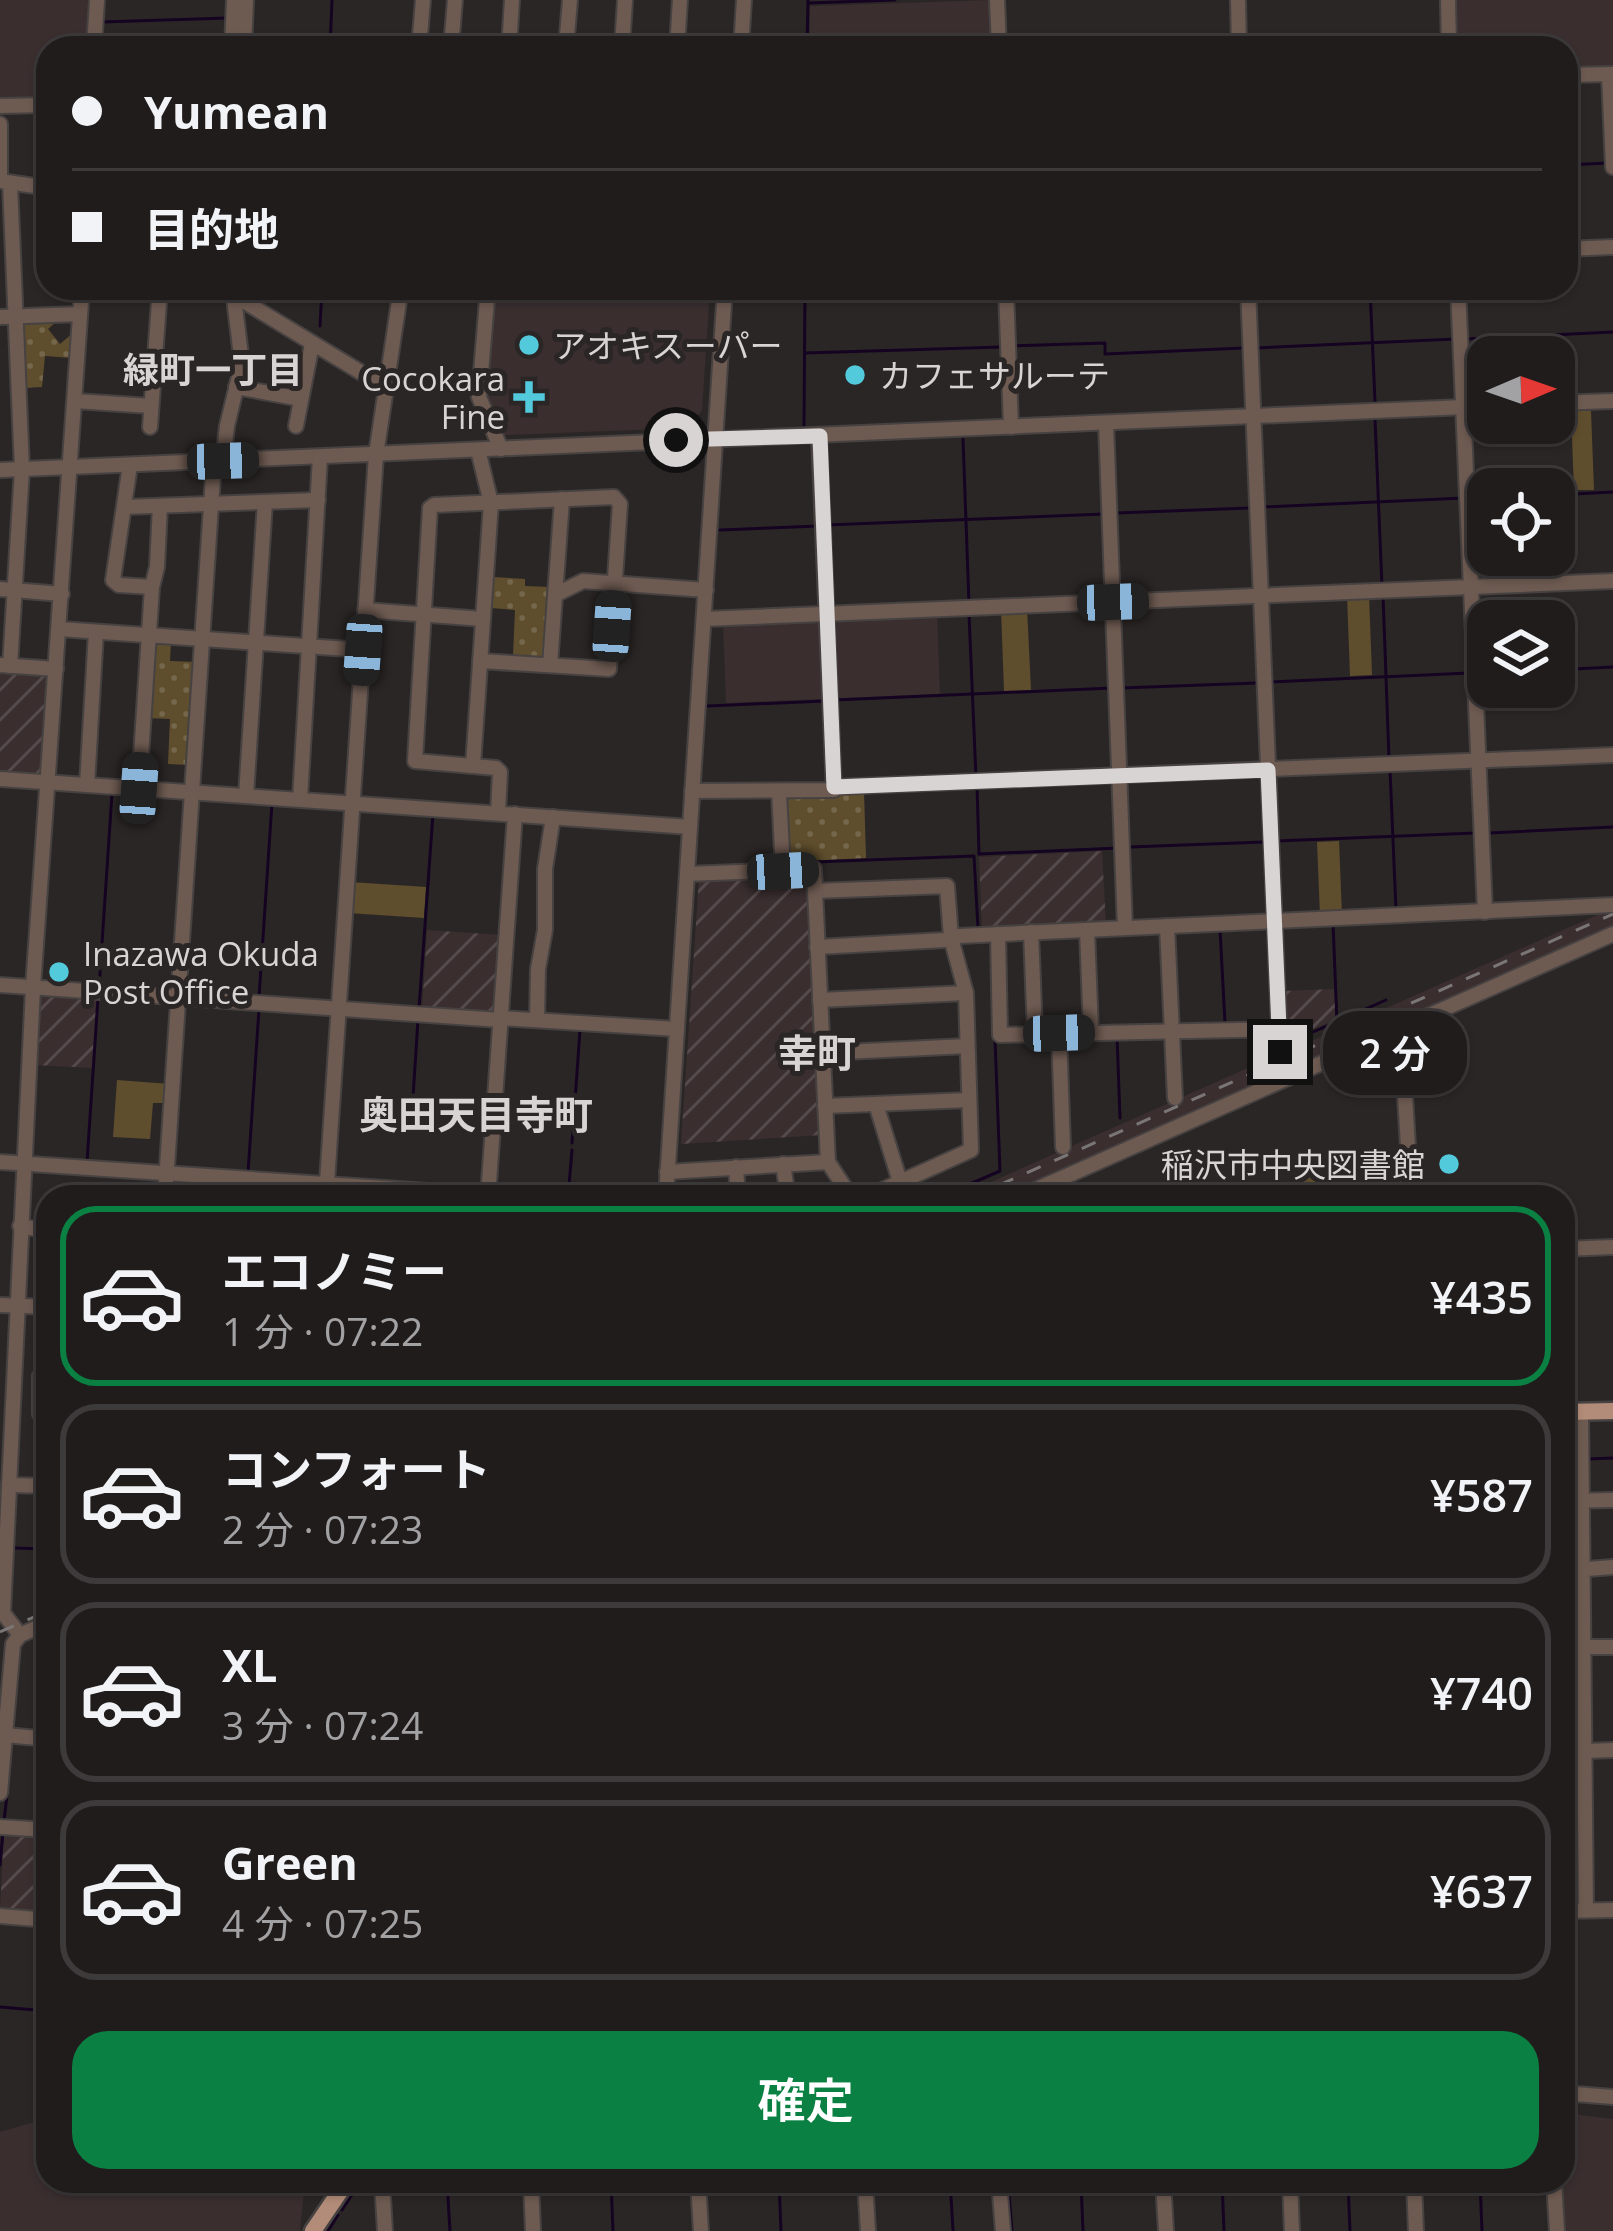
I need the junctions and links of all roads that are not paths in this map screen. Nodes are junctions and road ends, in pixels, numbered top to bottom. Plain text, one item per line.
1 (97, 0) edge
2 (234, 0) edge
3 (246, 0) edge
4 (423, 0) edge
5 (454, 0) edge
6 (512, 0) edge
7 (570, 0) edge
8 (625, 0) edge
9 (680, 0) edge
10 (744, 0) edge
11 (997, 0) edge
12 (1238, 0) edge
13 (1448, 0) edge
14 (95, 36) edge
15 (232, 36) edge
16 (244, 36) edge
17 (420, 36) edge
18 (452, 36) edge
19 (510, 36) edge
20 (567, 36) edge
21 (623, 36) edge
22 (678, 36) edge
23 (742, 36) edge
24 (998, 36) edge
25 (1239, 36) edge
26 (1449, 36) edge
27 (1611, 74) edge
28 (1578, 75) edge
29 (36, 105) edge
30 (0, 106) edge
31 (0, 124) edge
32 (1613, 167) edge
33 (4, 177) edge
34 (36, 185) edge
35 (1613, 247) edge
36 (1578, 248) edge
37 (81, 300) edge
38 (159, 300) edge
39 (232, 300) edge
40 (243, 300) edge
41 (399, 300) edge
42 (487, 300) edge
43 (724, 300) edge
44 (1006, 300) edge
45 (1248, 300) edge
46 (1459, 300) edge
47 (80, 314) junction
48 (8, 316) edge
49 (312, 344) junction
50 (386, 380) junction
51 (236, 387) junction
52 (301, 399) junction
53 (75, 401) junction
54 (1613, 401) edge
55 (1575, 402) edge
56 (152, 406) junction
57 (1464, 407) junction
58 (1467, 407) edge
59 (1253, 416) junction
60 (20, 421) junction
61 (1106, 423) junction
62 (0, 424) edge
63 (296, 426) dead end
64 (1011, 427) junction
65 (150, 428) dead end
66 (820, 436) junction
67 (716, 439) junction
68 (501, 449) junction
69 (478, 450) junction
70 (376, 454) junction
71 (320, 457) junction
72 (218, 461) junction
73 (130, 465) junction
74 (70, 467) junction
75 (22, 469) junction
76 (0, 470) edge
77 (318, 500) junction
78 (562, 500) junction
79 (265, 502) junction
80 (491, 503) junction
81 (211, 504) junction
82 (160, 506) junction
83 (124, 507) junction
84 (1613, 581) edge
85 (615, 583) junction
86 (152, 587) junction
87 (1472, 587) junction
88 (8, 590) edge
89 (706, 590) junction
90 (62, 594) junction
91 (555, 595) junction
92 (1261, 596) junction
93 (1113, 602) junction
94 (365, 610) junction
95 (424, 614) junction
96 (827, 614) junction
97 (483, 619) junction
98 (704, 620) junction
99 (59, 629) junction
100 (96, 632) junction
101 (148, 635) junction
102 (202, 639) junction
103 (256, 643) junction
104 (310, 646) junction
105 (363, 650) junction
106 (480, 661) junction
107 (5, 665) edge
108 (550, 665) junction
109 (56, 669) junction
110 (1613, 755) edge
111 (1479, 761) junction
112 (473, 766) junction
113 (1268, 770) junction
114 (1120, 776) junction
115 (0, 779) edge
116 (49, 782) junction
117 (87, 784) junction
118 (834, 787) junction
119 (139, 788) junction
120 (692, 790) junction
121 (192, 792) junction
122 (779, 792) junction
123 (247, 796) junction
124 (299, 800) junction
125 (353, 803) junction
126 (498, 813) junction
127 (515, 814) junction
128 (553, 817) junction
129 (690, 826) junction
130 (783, 871) junction
131 (687, 874) junction
132 (815, 891) junction
133 (1613, 905) edge
134 (1486, 912) junction
135 (1274, 921) junction
136 (1167, 926) junction
137 (1125, 928) junction
138 (1087, 930) junction
139 (1031, 932) junction
140 (998, 934) junction
141 (1613, 934) edge
142 (950, 938) junction
143 (818, 946) junction
144 (0, 986) edge
145 (33, 988) junction
146 (965, 993) junction
147 (179, 998) junction
148 (820, 1000) junction
149 (339, 1009) junction
150 (500, 1018) junction
151 (537, 1020) junction
152 (1401, 1028) junction
153 (676, 1029) junction
154 (1279, 1029) junction
155 (1091, 1031) junction
156 (1171, 1031) junction
157 (1035, 1033) junction
158 (1059, 1033) junction
159 (967, 1046) junction
160 (1280, 1052) dead end
161 (823, 1053) junction
162 (1175, 1098) dead end
163 (969, 1100) junction
164 (876, 1104) junction
165 (825, 1106) junction
166 (1063, 1147) dead end
167 (0, 1162) edge
168 (828, 1162) junction
169 (24, 1163) junction
170 (783, 1164) junction
171 (736, 1167) junction
172 (667, 1172) junction
173 (167, 1173) junction
174 (900, 1182) junction
175 (166, 1185) edge
176 (274, 1185) edge
177 (327, 1185) edge
178 (489, 1185) edge
179 (666, 1185) edge
180 (737, 1185) edge
181 (786, 1185) edge
182 (843, 1185) edge
183 (893, 1185) edge
184 (1046, 1185) edge
185 (1410, 1185) edge
186 (0, 1224) edge
187 (20, 1225) junction
188 (36, 1228) edge
189 (1613, 1246) edge
190 (1575, 1248) edge
191 (0, 1305) edge
192 (17, 1305) junction
193 (36, 1306) edge
194 (1613, 1411) edge
195 (1575, 1412) edge
196 (8, 1416) edge
197 (1575, 1439) edge
198 (9, 1485) junction
199 (36, 1486) edge
200 (1613, 1500) edge
201 (1575, 1501) edge
202 (1582, 1501) junction
203 (3, 1544) edge
204 (1583, 1568) junction
205 (1613, 1568) edge
206 (1575, 1569) edge
207 (2, 1614) edge
208 (11, 1643) edge
209 (1613, 1646) edge
210 (1575, 1647) edge
211 (1585, 1647) junction
212 (5, 1735) junction
213 (36, 1738) edge
214 (1586, 1750) junction
215 (1613, 1750) edge
216 (0, 1793) edge
217 (0, 1827) edge
218 (36, 1829) edge
219 (1575, 1910) edge
220 (1586, 1910) junction
221 (1613, 1910) edge
222 (0, 1916) edge
223 (36, 1919) edge
224 (1575, 2094) edge
225 (1613, 2097) edge
226 (339, 2193) edge
227 (383, 2193) edge
228 (531, 2193) edge
229 (699, 2193) edge
230 (866, 2193) edge
231 (1000, 2193) edge
232 (1164, 2193) edge
233 (1291, 2193) edge
234 (1414, 2193) edge
235 (1555, 2193) edge
236 (313, 2231) edge
237 (385, 2231) edge
238 (533, 2231) edge
239 (701, 2231) edge
240 (868, 2231) edge
241 (1003, 2231) edge
242 (1166, 2231) edge
243 (1292, 2231) edge
244 (1415, 2231) edge
245 (1557, 2231) edge

1 - 14 street
2 - 15 street
3 - 16 street
4 - 17 street
5 - 18 street
6 - 19 street
7 - 20 street
8 - 21 street
9 - 22 street
10 - 23 street
11 - 24 street
12 - 25 street
13 - 26 street
27 - 28 street
27 - 32 street
29 - 30 street
31 - 33 street
33 - 34 street
33 - 48 street
35 - 36 street
37 - 47 street
38 - 56 street
39 - 51 street
40 - 49 street
41 - 50 street
42 - 68 street
43 - 67 street
44 - 64 street
45 - 59 street
46 - 57 street
47 - 48 street
47 - 53 street
48 - 60 street
49 - 50 street
49 - 52 street
50 - 70 street
51 - 52 street
51 - 72 street
52 - 63 street
53 - 56 street
53 - 74 street
54 - 55 street
56 - 65 street
57 - 58 street
57 - 59 street
57 - 87 street
59 - 61 street
59 - 92 street
60 - 62 street
60 - 75 street
61 - 64 street
61 - 93 street
64 - 66 street
66 - 67 street
66 - 96 street
67 - 68 street
67 - 89 street
68 - 69 street
69 - 70 street
69 - 80 street
70 - 71 street
70 - 94 street
71 - 72 street
71 - 77 street
72 - 73 street
72 - 81 street
73 - 74 street
73 - 83 street
74 - 75 street
74 - 90 street
75 - 76 street
75 - 88 street
77 - 79 street
77 - 104 street
78 - 80 street
78 - 85 street
78 - 91 street
79 - 81 street
79 - 103 street
80 - 95 street
80 - 97 street
81 - 82 street
81 - 102 street
82 - 83 street
82 - 86 street
83 - 86 street
84 - 87 street
85 - 89 street
85 - 91 street
85 - 108 street
86 - 101 street
87 - 92 street
87 - 111 street
88 - 90 street
88 - 107 street
89 - 98 street
90 - 99 street
91 - 108 street
92 - 93 street
92 - 113 street
93 - 96 street
93 - 114 street
94 - 95 street
94 - 105 street
95 - 97 street
95 - 112 street
96 - 98 street
96 - 118 street
97 - 106 street
98 - 120 street
99 - 100 street
99 - 109 street
100 - 101 street
100 - 117 street
101 - 102 street
101 - 119 street
102 - 103 street
102 - 121 street
103 - 104 street
103 - 123 street
104 - 105 street
104 - 124 street
105 - 125 street
106 - 108 street
106 - 112 street
107 - 109 street
109 - 116 street
110 - 111 street
111 - 113 street
111 - 134 street
112 - 126 street
113 - 114 street
113 - 135 street
114 - 118 street
114 - 137 street
115 - 116 street
116 - 117 street
116 - 145 street
117 - 119 street
118 - 122 street
119 - 121 street
120 - 122 street
120 - 129 street
121 - 123 street
121 - 147 street
122 - 130 street
123 - 124 street
124 - 125 street
125 - 126 street
125 - 149 street
126 - 127 street
127 - 128 street
127 - 150 street
128 - 129 street
128 - 151 street
129 - 131 street
130 - 131 street
130 - 132 street
131 - 153 street
132 - 142 street
132 - 143 street
133 - 134 street
134 - 135 street
135 - 136 street
135 - 154 street
136 - 137 street
136 - 156 street
137 - 138 street
138 - 139 street
138 - 155 street
139 - 140 street
139 - 157 street
140 - 142 street
140 - 157 street
141 - 152 street
142 - 143 street
142 - 146 street
143 - 148 street
144 - 145 street
145 - 147 street
145 - 169 street
146 - 148 street
146 - 159 street
147 - 149 street
147 - 173 street
148 - 161 street
149 - 150 street
149 - 177 street
150 - 151 street
150 - 178 street
151 - 153 street
152 - 184 street
152 - 185 street
153 - 172 street
154 - 156 street
154 - 160 street
155 - 156 street
155 - 158 street
156 - 162 street
157 - 158 street
158 - 166 street
159 - 161 street
159 - 163 street
161 - 165 street
163 - 164 street
163 - 174 street
164 - 165 street
164 - 174 street
165 - 168 street
167 - 169 street
168 - 170 street
168 - 182 street
169 - 173 street
169 - 187 street
170 - 171 street
170 - 181 street
171 - 172 street
171 - 180 street
172 - 179 street
173 - 175 street
173 - 176 street
174 - 183 street
186 - 187 street
187 - 188 street
187 - 192 street
189 - 190 street
191 - 192 street
192 - 193 street
192 - 196 street
194 - 195 main road
196 - 198 street
197 - 202 street
198 - 199 street
198 - 203 street
200 - 202 street
201 - 202 street
202 - 204 street
203 - 207 street
204 - 205 street
204 - 206 street
204 - 211 street
207 - 208 street
208 - 212 street
209 - 211 street
210 - 211 street
211 - 214 street
212 - 213 street
212 - 216 street
214 - 215 street
214 - 220 street
217 - 218 street
219 - 220 street
220 - 221 street
222 - 223 street
224 - 225 street
226 - 236 main road
227 - 237 street
228 - 238 street
229 - 239 street
230 - 240 street
231 - 241 street
232 - 242 street
233 - 243 street
234 - 244 street
235 - 245 street

